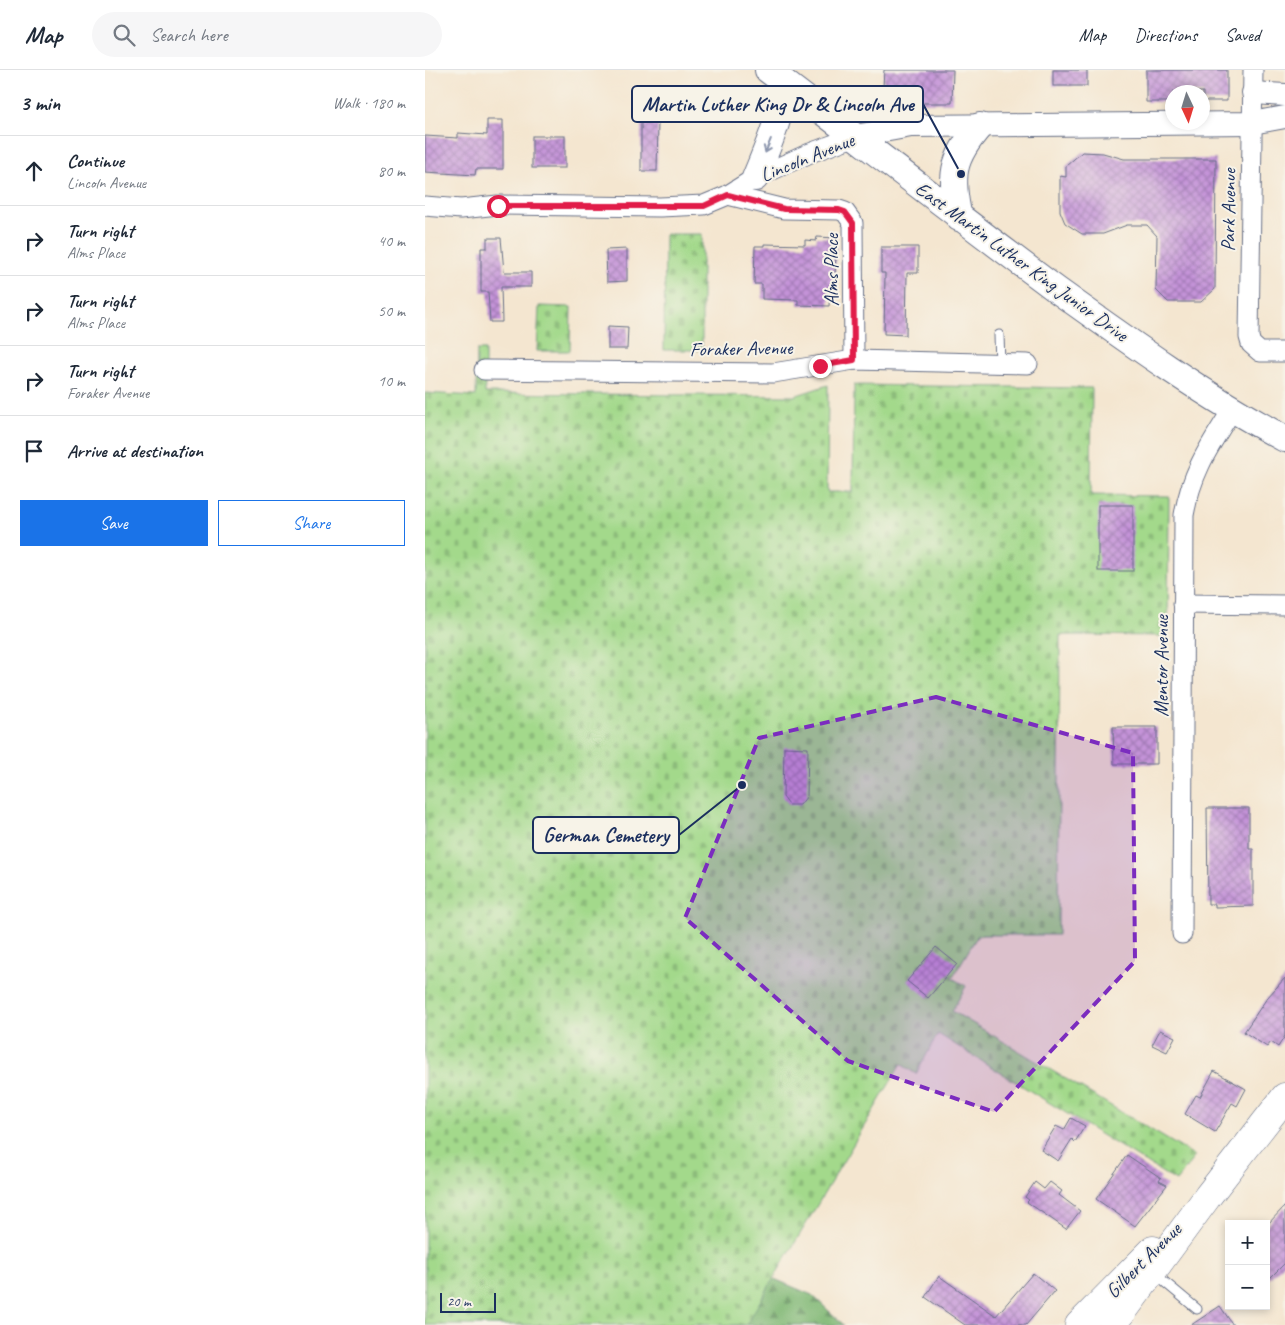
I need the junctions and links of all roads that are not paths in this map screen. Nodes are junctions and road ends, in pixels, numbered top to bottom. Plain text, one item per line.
1 (1253, 70) edge
2 (776, 76) edge
3 (1253, 93) junction
4 (1285, 95) edge
5 (1285, 117) edge
6 (1252, 123) junction
7 (980, 126) junction
8 (856, 136) junction
9 (755, 178) junction
10 (728, 195) junction
11 (425, 206) edge
12 (959, 218) junction
13 (999, 335) dead end
14 (1285, 352) edge
15 (854, 360) junction
16 (1000, 363) junction
17 (1027, 364) dead end
18 (485, 370) dead end
19 (1232, 410) junction
20 (1285, 439) edge
21 (1183, 604) junction
22 (1285, 605) edge
23 (1182, 934) dead end
24 (1285, 1097) edge
25 (1208, 1196) junction
26 (1153, 1272) junction
27 (1197, 1309) dead end
28 (1079, 1325) edge
29 (1113, 1325) edge

1 - 3 street, Park Avenue
2 - 8 main road, East Martin Luther King Junior Drive
2 -> 9 main road
3 - 4 street
3 - 6 street, Park Avenue
5 - 6 street, Lincoln Avenue
6 - 7 street, Lincoln Avenue
6 - 14 street, Park Avenue
7 - 8 street, Lincoln Avenue
7 - 12 main road
8 - 9 street, Lincoln Avenue
8 - 12 main road, East Martin Luther King Junior Drive
9 - 10 street, Lincoln Avenue
10 - 11 street, Lincoln Avenue
10 - 15 street, Alms Place
12 - 19 main road, East Martin Luther King Junior Drive
13 - 16 lane
15 - 16 street, Foraker Avenue
15 - 18 street, Foraker Avenue
16 - 17 street, Foraker Avenue
19 - 20 main road, East Martin Luther King Junior Drive
19 - 21 street, Mentor Avenue
21 - 22 street
21 - 23 street, Mentor Avenue
24 - 25 main road, Gilbert Avenue
25 - 26 main road, Gilbert Avenue
25 - 28 main road, Gilbert Avenue
26 - 27 lane
26 - 29 main road, Gilbert Avenue

